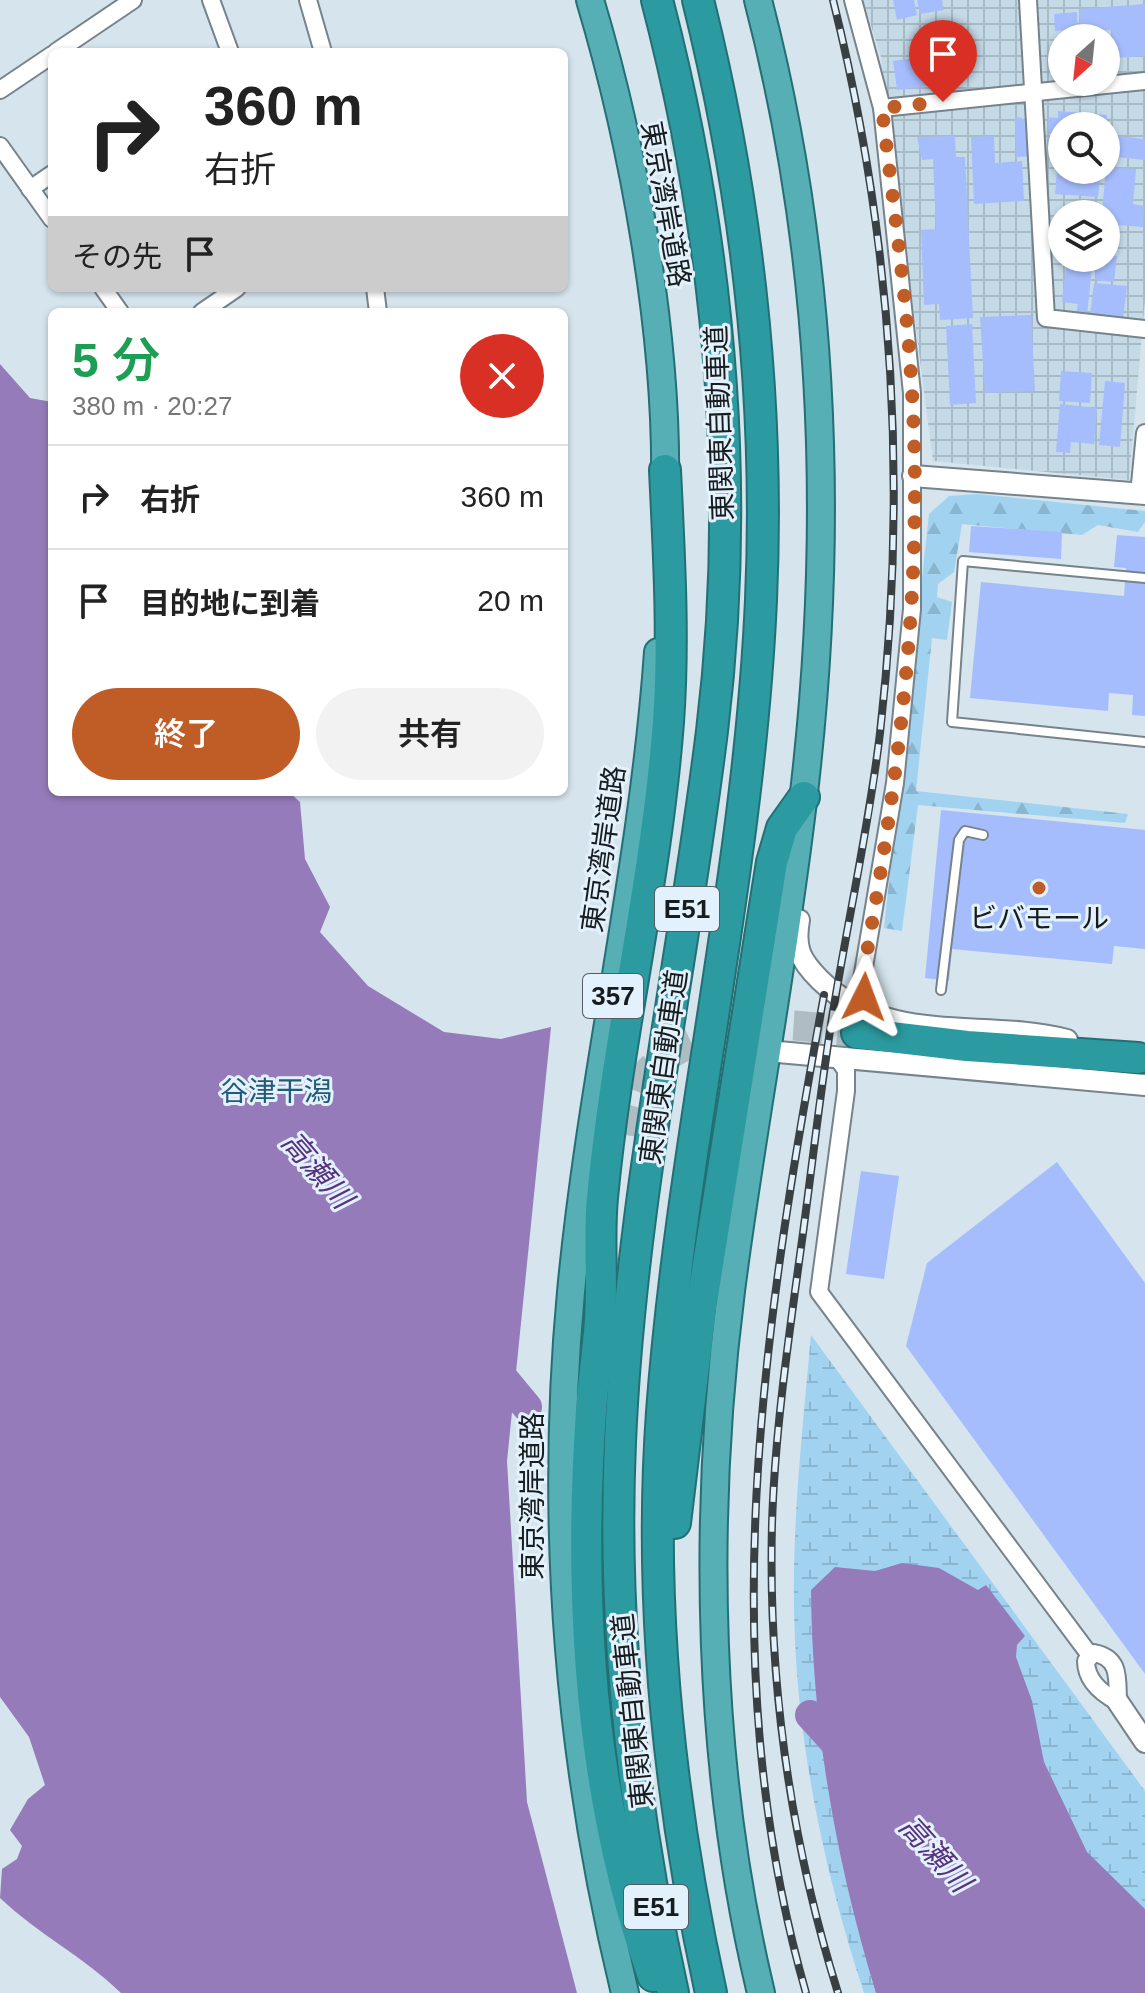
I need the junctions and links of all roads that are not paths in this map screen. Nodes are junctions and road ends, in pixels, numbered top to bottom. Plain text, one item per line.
1 (133, 0) edge
2 (211, 0) edge
3 (308, 0) edge
4 (590, 0) edge
5 (657, 0) edge
6 (698, 0) edge
7 (758, 0) edge
8 (853, 0) edge
9 (1028, 0) edge
10 (63, 48) edge
11 (229, 48) edge
12 (322, 48) edge
13 (48, 58) edge
14 (1145, 81) edge
15 (0, 90) edge
16 (1035, 92) junction
17 (882, 108) junction
18 (0, 146) edge
19 (48, 177) edge
20 (30, 189) junction
21 (48, 214) edge
22 (231, 292) edge
23 (208, 308) edge
24 (1145, 329) edge
25 (1145, 433) edge
26 (665, 470) junction
27 (913, 476) junction
28 (1142, 494) edge
29 (1145, 578) edge
30 (1145, 742) edge
31 (804, 797) junction
32 (983, 835) dead end
33 (797, 854) junction
34 (869, 944) junction
35 (830, 989) junction
36 (941, 990) dead end
37 (864, 1023) junction
38 (767, 1051) junction
39 (838, 1059) junction
40 (878, 1062) junction
41 (1143, 1067) edge
42 (846, 1091) junction
43 (735, 1100) junction
44 (626, 1135) tunnel mouth
45 (600, 1317) junction
46 (1089, 1654) junction
47 (1118, 1702) junction
48 (1145, 1742) edge
49 (681, 1819) junction
50 (625, 1993) edge
51 (659, 1993) edge
52 (673, 1993) edge
53 (711, 1993) edge
54 (761, 1993) edge

1 - 10 street
2 - 11 street
3 - 12 street
4 - 26 highway, 東京湾岸道路 / 357
5 - 52 highway, 東関東自動車道 / E51
6 - 49 highway, 東関東自動車道 / E51
7 - 31 highway
8 - 17 street
9 - 16 street
13 - 15 street
14 - 16 street
16 - 17 street
16 - 24 street
17 - 27 street
18 - 20 street
19 - 20 street
20 - 21 street
22 - 23 street
25 - 28 street
26 - 45 highway
26 - 50 highway, 東京湾岸道路 / 357
27 - 28 street
27 - 34 street
29 - 30 lane
31 - 33 highway
31 - 43 highway
32 - 36 lane
33 - 35 street
33 - 38 highway
34 - 35 street
34 - 37 street
35 - 37 street
37 - 41 highway
38 - 39 street
38 - 43 highway
38 - 54 highway
39 - 40 street
39 - 42 street
40 - 41 street
40 - 42 street
42 - 46 street
43 - 49 highway
44 - 45 highway
45 - 51 highway
46 - 47 street
46 - 47 street
47 - 48 street
49 - 53 highway, 東関東自動車道 / E51

